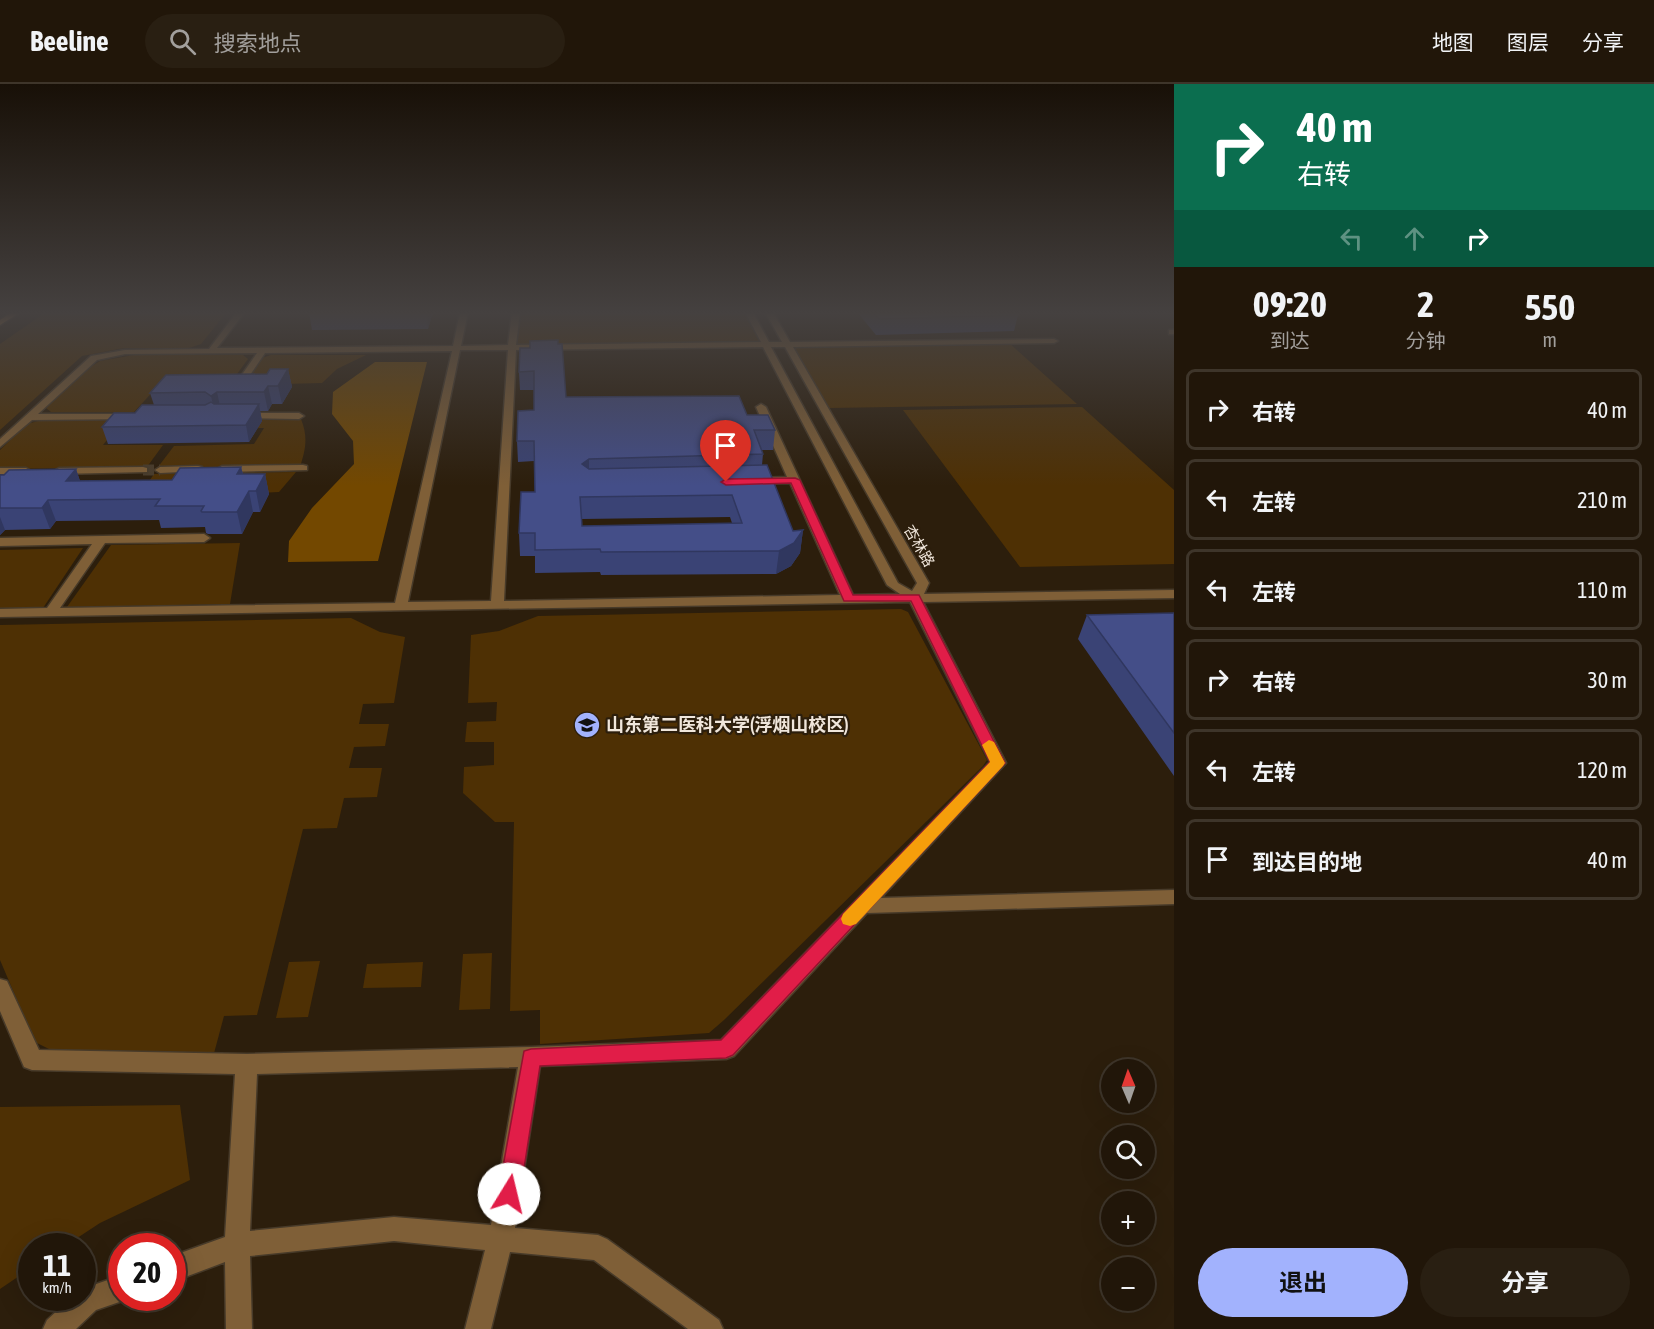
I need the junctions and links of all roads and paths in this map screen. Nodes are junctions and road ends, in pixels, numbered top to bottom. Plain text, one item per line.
1 (81, 370) edge
2 (248, 370) edge
3 (449, 370) edge
4 (511, 370) edge
5 (779, 370) edge
6 (803, 370) edge
7 (244, 376) edge
8 (761, 407) dead end
9 (232, 416) edge
10 (299, 416) dead end
11 (29, 417) junction
12 (142, 417) edge
13 (0, 444) edge
14 (303, 468) dead end
15 (143, 470) tunnel mouth
16 (160, 470) tunnel mouth
17 (0, 471) edge
18 (36, 471) edge
19 (48, 471) edge
20 (795, 480) junction
21 (738, 482) edge
22 (204, 538) dead end
23 (102, 540) junction
24 (0, 542) edge
25 (1174, 594) edge
26 (915, 598) junction
27 (849, 599) junction
28 (497, 604) junction
29 (401, 606) junction
30 (51, 612) junction
31 (0, 613) edge
32 (1174, 897) edge
33 (861, 906) junction
34 (0, 987) edge
35 (531, 1057) junction
36 (247, 1064) junction
37 (501, 1239) junction
38 (237, 1245) junction
39 (186, 1264) edge
40 (108, 1293) edge
41 (56, 1329) edge
42 (239, 1329) edge
43 (478, 1329) edge
44 (710, 1329) edge

1 - 11 lane
2 - 7 lane
3 - 29 lane
4 - 28 lane
5 - 26 lane
6 - 26 lane, 杏林路
8 - 20 lane
9 - 10 lane
11 - 12 lane
11 - 13 lane
14 - 16 lane
15 - 19 lane
17 - 18 lane
20 - 21 lane
20 - 27 lane
22 - 23 lane
23 - 24 lane
23 - 30 lane
25 - 26 lane
26 - 27 lane
26 - 33 lane
27 - 28 lane
28 - 29 lane
29 - 30 lane
30 - 31 lane
32 - 33 lane
33 - 35 lane
34 - 36 lane
35 - 36 lane
35 - 37 lane
36 - 38 lane
37 - 38 lane
37 - 43 lane
37 - 44 lane
38 - 39 lane
38 - 42 lane
40 - 41 lane

